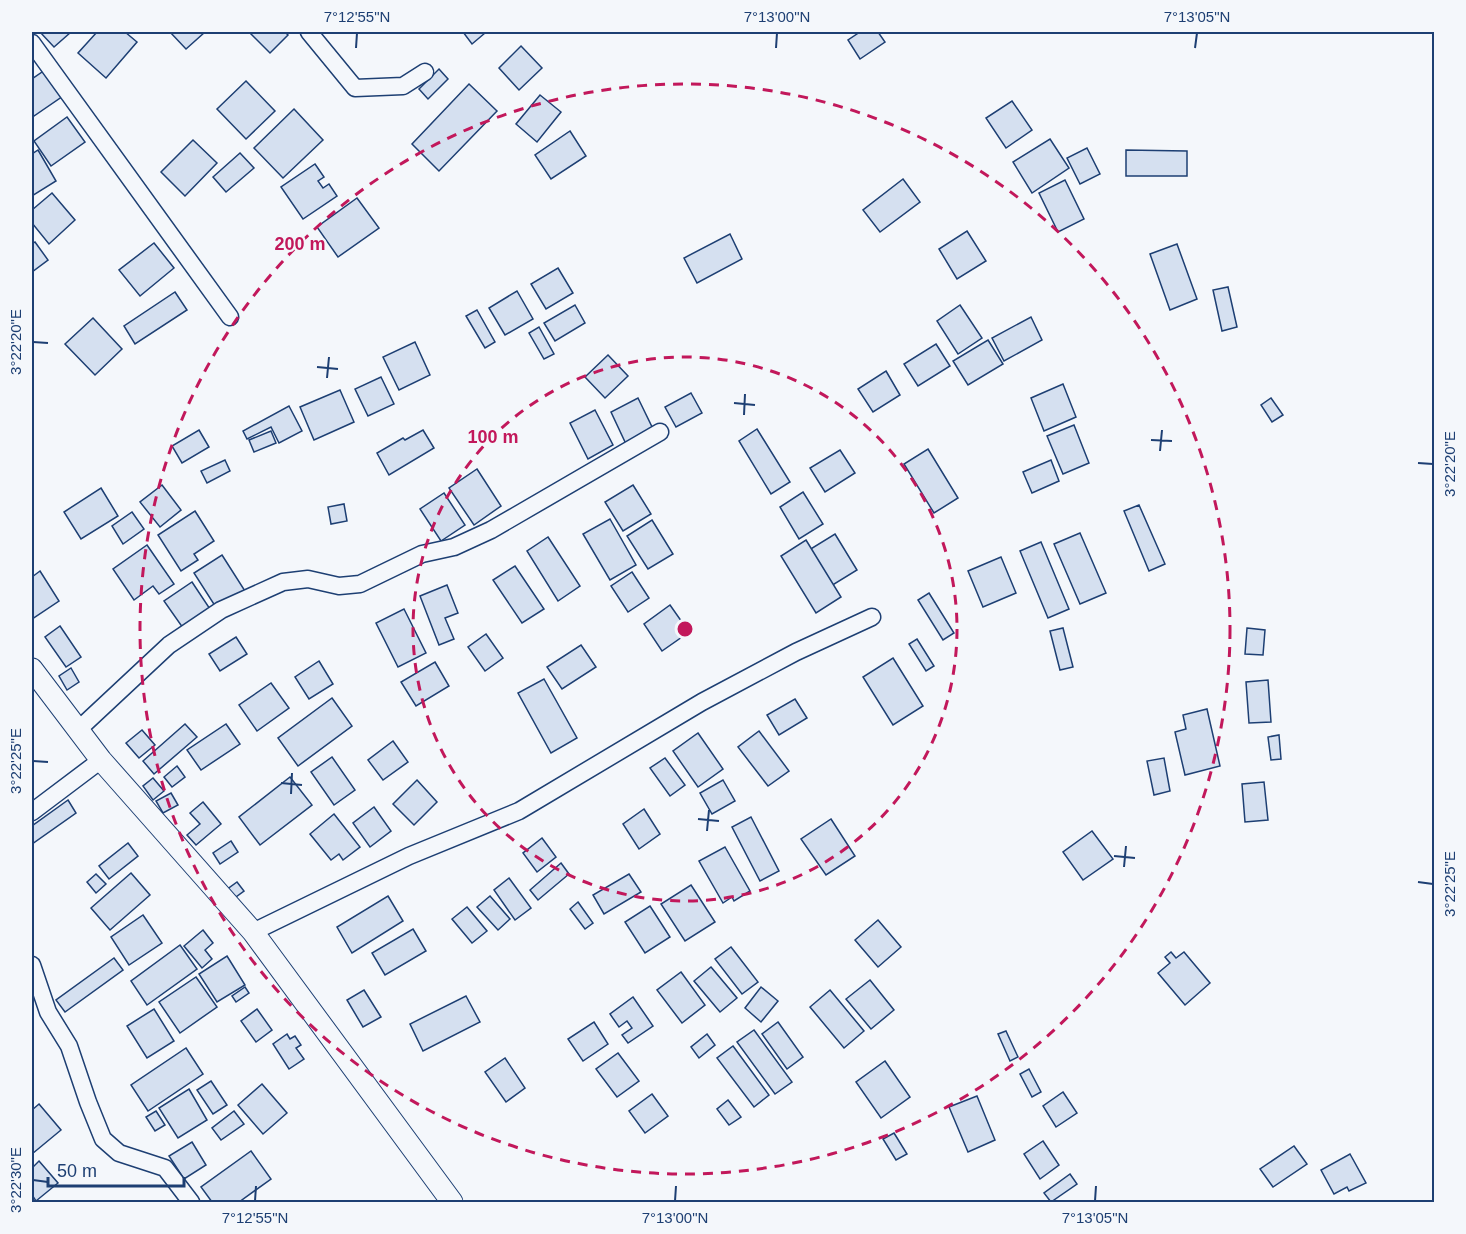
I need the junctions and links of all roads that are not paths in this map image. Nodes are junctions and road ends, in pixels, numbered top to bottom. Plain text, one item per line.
1 (309, 32) edge
2 (32, 43) edge
3 (426, 72) dead end
4 (230, 317) dead end
5 (660, 432) dead end
6 (872, 617) dead end
7 (32, 669) edge
8 (79, 729) junction
9 (101, 759) junction
10 (32, 812) edge
11 (253, 932) junction
12 (32, 965) edge
13 (191, 1203) edge
14 (452, 1203) edge

1 - 3 street
2 - 4 street
5 - 8 street
6 - 11 street
7 - 8 street
8 - 9 street
9 - 10 street
9 - 11 street
11 - 14 street
12 - 13 street

